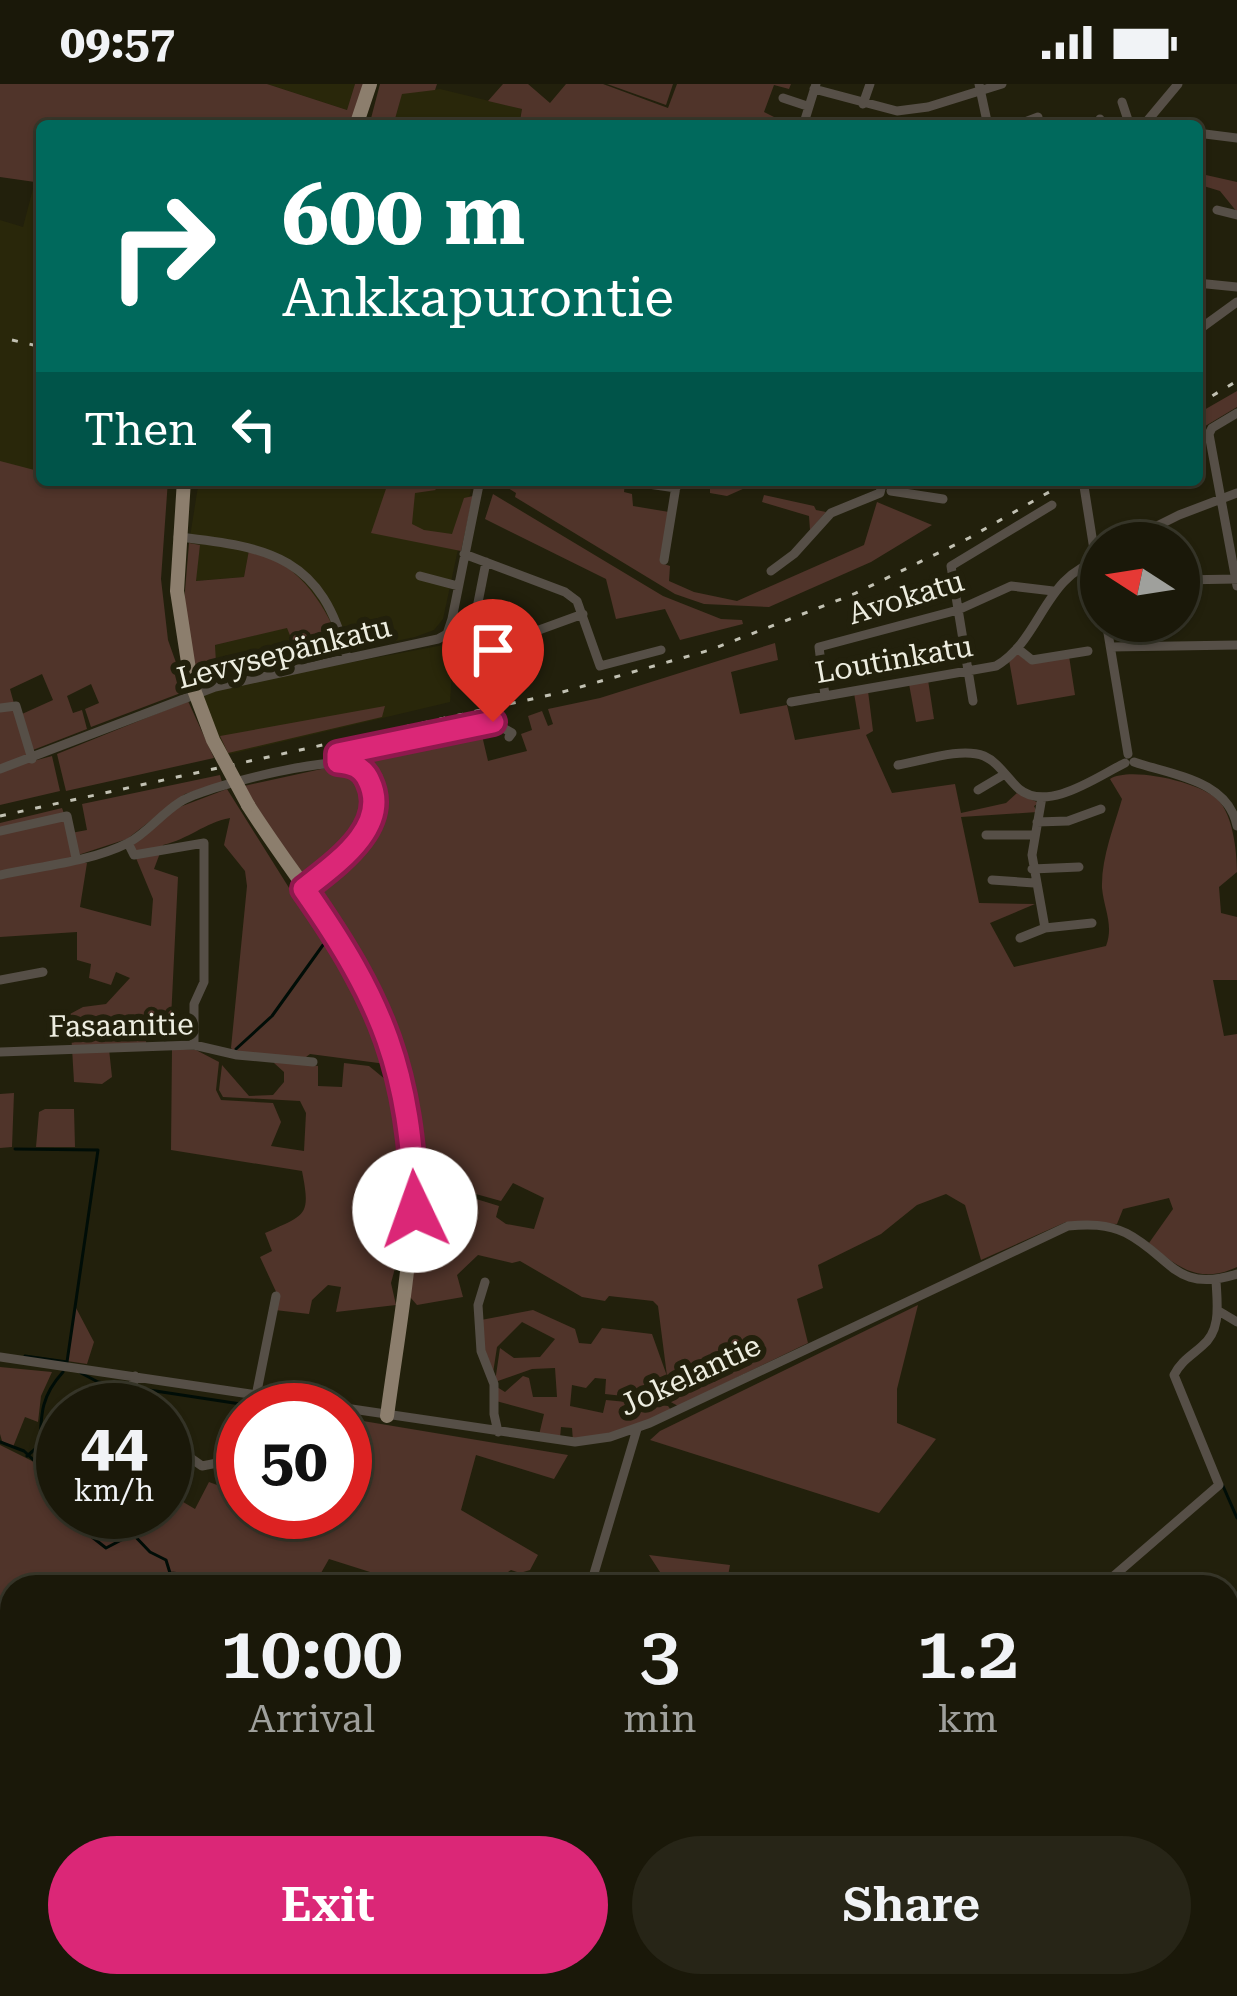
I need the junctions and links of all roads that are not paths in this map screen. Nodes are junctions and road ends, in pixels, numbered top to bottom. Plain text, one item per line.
1 (370, 84) edge
2 (870, 84) edge
3 (1002, 84) edge
4 (1159, 84) edge
5 (1178, 84) edge
6 (815, 86) edge
7 (980, 87) edge
8 (1169, 94) junction
9 (783, 98) dead end
10 (1122, 102) dead end
11 (863, 104) junction
12 (807, 106) junction
13 (1038, 118) dead end
14 (358, 120) edge
15 (804, 120) edge
16 (987, 120) edge
17 (1032, 120) edge
18 (1128, 120) edge
19 (1150, 120) edge
20 (1203, 134) edge
21 (1237, 138) edge
22 (1217, 210) dead end
23 (1237, 215) edge
24 (1203, 284) edge
25 (1237, 287) edge
26 (1237, 302) edge
27 (1203, 327) edge
28 (1237, 413) edge
29 (183, 486) edge
30 (480, 486) edge
31 (676, 486) edge
32 (882, 486) edge
33 (912, 486) edge
34 (1083, 486) edge
35 (891, 490) dead end
36 (1237, 493) edge
37 (911, 494) junction
38 (1221, 499) junction
39 (943, 500) dead end
40 (1052, 505) dead end
41 (1090, 522) edge
42 (1170, 522) edge
43 (178, 537) junction
44 (464, 554) junction
45 (664, 560) dead end
46 (486, 562) junction
47 (1080, 569) edge
48 (771, 571) dead end
49 (420, 576) dead end
50 (1200, 580) edge
51 (1237, 581) edge
52 (458, 586) junction
53 (1053, 591) junction
54 (958, 610) junction
55 (583, 614) junction
56 (447, 634) junction
57 (1111, 642) edge
58 (470, 643) junction
59 (1237, 645) edge
60 (1112, 647) junction
61 (1017, 648) junction
62 (662, 650) dead end
63 (1088, 651) dead end
64 (347, 658) junction
65 (968, 671) junction
66 (825, 696) junction
67 (974, 700) dead end
68 (791, 702) dead end
69 (0, 708) edge
70 (509, 737) dead end
71 (32, 759) junction
72 (1129, 759) junction
73 (338, 762) junction
74 (898, 765) dead end
75 (0, 769) edge
76 (1005, 774) junction
77 (978, 790) dead end
78 (1042, 797) junction
79 (1100, 809) dead end
80 (1037, 822) junction
81 (1237, 826) edge
82 (0, 831) edge
83 (986, 835) dead end
84 (1034, 836) junction
85 (128, 843) junction
86 (76, 859) junction
87 (1079, 867) dead end
88 (1032, 869) junction
89 (0, 875) edge
90 (992, 880) dead end
91 (1034, 883) junction
92 (304, 889) junction
93 (1092, 923) dead end
94 (1045, 928) junction
95 (1020, 938) dead end
96 (43, 972) dead end
97 (0, 980) edge
98 (194, 1045) junction
99 (0, 1052) edge
100 (313, 1062) dead end
101 (1237, 1274) edge
102 (1216, 1280) junction
103 (485, 1282) dead end
104 (276, 1296) dead end
105 (1217, 1310) junction
106 (1237, 1322) edge
107 (0, 1357) edge
108 (136, 1376) junction
109 (134, 1383) edge
110 (257, 1383) edge
111 (216, 1392) edge
112 (372, 1414) edge
113 (387, 1416) junction
114 (637, 1429) junction
115 (498, 1432) junction
116 (594, 1575) edge
117 (1115, 1575) edge

1 - 14 main road
2 - 11 street
3 - 7 street
4 - 8 street
5 - 8 street
6 - 11 street
6 - 12 street
7 - 11 street
7 - 16 street
8 - 19 street
9 - 12 street
10 - 18 street
12 - 15 street
13 - 17 street
20 - 21 street
22 - 23 street
24 - 25 street
26 - 27 street
28 - 38 street
29 - 43 main road
30 - 44 street
31 - 45 street
32 - 48 street
33 - 37 street
34 - 41 street
35 - 37 street
36 - 38 street
37 - 39 street
38 - 42 street
38 - 51 street
40 - 54 street
43 - 64 street
43 - 92 main road, bridge
44 - 46 street
44 - 52 street
46 - 55 street
46 - 58 street
47 - 53 street, Loutinkatu
49 - 52 street
50 - 51 street
52 - 56 street
53 - 54 street, Avokatu
53 - 61 street, Loutinkatu
54 - 65 street
54 - 66 street, Avokatu
55 - 58 street
55 - 62 street
56 - 58 street
56 - 64 street, Levysepänkatu
57 - 60 street
59 - 60 street
60 - 72 street
61 - 63 street
61 - 65 street, Loutinkatu
64 - 71 street, Levysepänkatu
65 - 66 street, Loutinkatu
65 - 67 street
66 - 68 street, Loutinkatu
69 - 71 street
70 - 73 street
71 - 75 street, Levysepänkatu
72 - 78 street
72 - 81 street
73 - 85 street
73 - 92 street
74 - 76 street
76 - 77 street
76 - 78 street
78 - 80 street
79 - 80 street
80 - 84 street
82 - 86 street
83 - 84 street
84 - 88 street
85 - 86 street
85 - 98 street
86 - 89 street
87 - 88 street
88 - 91 street
90 - 91 street
91 - 94 street
92 - 113 main road
93 - 94 street
94 - 95 street
96 - 97 street
98 - 99 street, Fasaanitie
98 - 100 street, Fasaanitie
101 - 102 street
102 - 105 street
102 - 114 street, Jokelantie
103 - 115 street
104 - 110 street
105 - 106 street
105 - 117 street
107 - 108 street, Jokelantie
108 - 109 street
108 - 111 street, Jokelantie
112 - 113 street, Jokelantie
113 - 115 street, Jokelantie
114 - 115 street, Jokelantie
114 - 116 street

